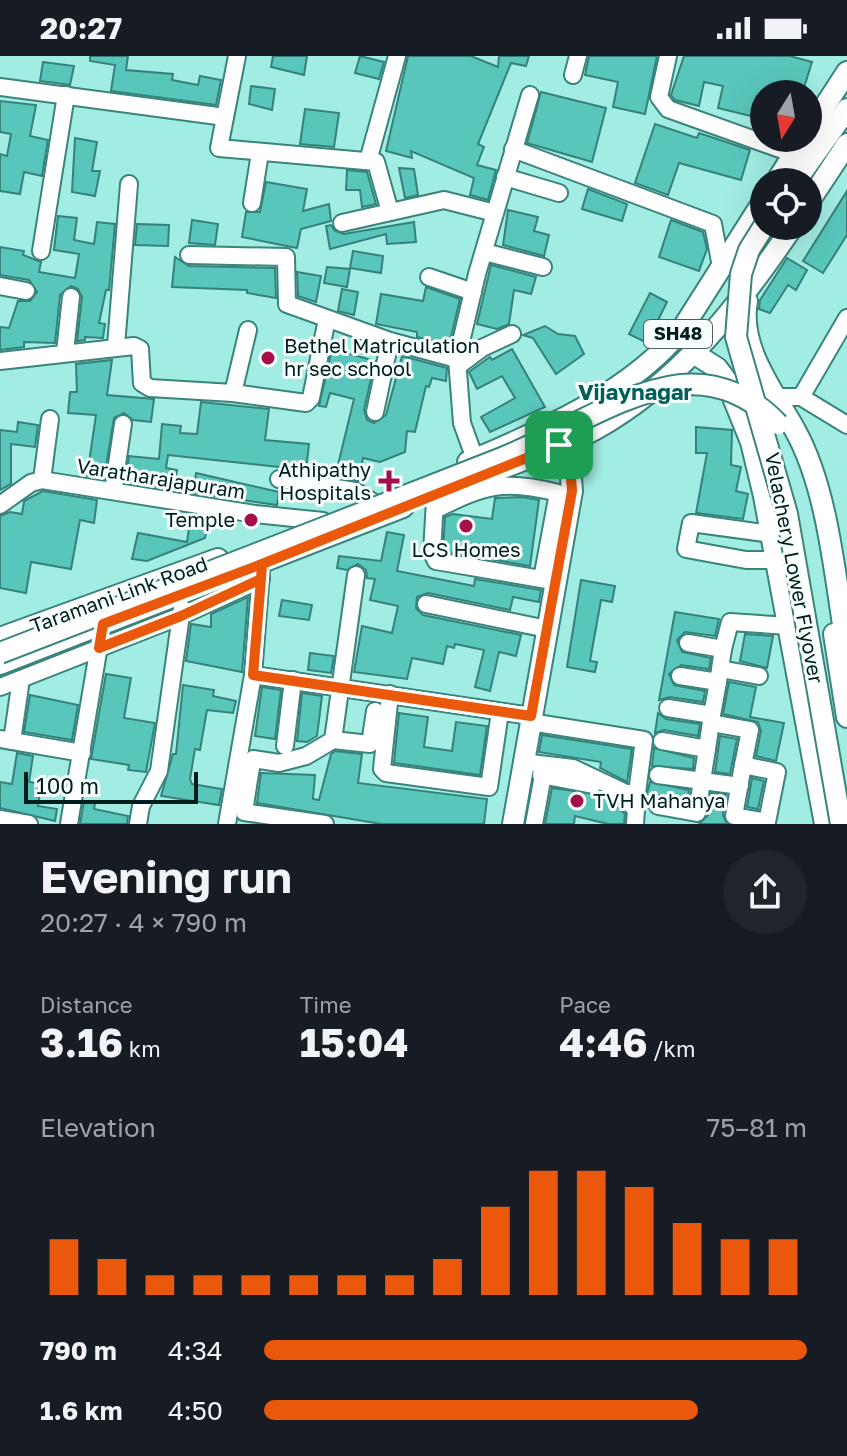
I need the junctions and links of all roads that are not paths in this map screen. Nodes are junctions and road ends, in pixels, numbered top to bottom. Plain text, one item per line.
1 (237, 56) edge
2 (397, 56) edge
3 (578, 56) edge
4 (668, 56) edge
5 (847, 72) edge
6 (573, 75) dead end
7 (0, 87) edge
8 (66, 95) junction
9 (530, 95) dead end
10 (847, 109) edge
11 (822, 110) edge
12 (225, 117) junction
13 (750, 132) edge
14 (847, 144) edge
15 (513, 149) junction
16 (260, 153) junction
17 (368, 161) junction
18 (805, 168) edge
19 (505, 177) junction
20 (822, 182) edge
21 (129, 184) dead end
22 (559, 193) dead end
23 (252, 203) dead end
24 (390, 212) junction
25 (495, 213) junction
26 (750, 222) edge
27 (342, 223) dead end
28 (755, 240) edge
29 (783, 240) edge
30 (41, 251) dead end
31 (484, 252) junction
32 (189, 255) dead end
33 (543, 267) dead end
34 (721, 267) junction
35 (429, 277) dead end
36 (0, 286) edge
37 (752, 286) junction
38 (26, 291) dead end
39 (473, 292) junction
40 (71, 297) dead end
41 (847, 318) edge
42 (327, 319) junction
43 (248, 330) dead end
44 (512, 334) dead end
45 (390, 341) junction
46 (116, 346) junction
47 (65, 352) junction
48 (687, 360) junction
49 (0, 361) edge
50 (457, 363) junction
51 (233, 393) junction
52 (775, 396) junction
53 (801, 397) junction
54 (739, 405) junction
55 (375, 412) dead end
56 (50, 419) dead end
57 (123, 424) dead end
58 (549, 425) junction
59 (847, 425) edge
60 (559, 445) junction
61 (475, 459) junction
62 (279, 479) dead end
63 (42, 480) junction
64 (113, 491) junction
65 (373, 502) junction
66 (435, 502) junction
67 (0, 505) edge
68 (696, 516) dead end
69 (323, 521) junction
70 (770, 530) junction
71 (838, 547) edge
72 (776, 560) junction
73 (261, 572) junction
74 (356, 575) dead end
75 (548, 581) junction
76 (183, 594) junction
77 (426, 604) dead end
78 (181, 616) junction
79 (103, 624) junction
80 (789, 626) junction
81 (547, 629) junction
82 (0, 638) edge
83 (688, 643) dead end
84 (99, 648) junction
85 (723, 649) junction
86 (847, 649) edge
87 (0, 653) edge
88 (0, 664) edge
89 (253, 675) junction
90 (719, 675) junction
91 (680, 676) dead end
92 (759, 676) dead end
93 (21, 679) junction
94 (293, 680) junction
95 (0, 687) edge
96 (341, 687) junction
97 (390, 694) junction
98 (668, 708) dead end
99 (375, 711) dead end
100 (500, 712) junction
101 (847, 717) edge
102 (530, 719) junction
103 (712, 719) junction
104 (6, 740) edge
105 (333, 740) junction
106 (662, 741) dead end
107 (285, 746) dead end
108 (707, 749) junction
109 (82, 753) junction
110 (743, 765) junction
111 (521, 767) junction
112 (243, 771) junction
113 (543, 775) junction
114 (658, 775) dead end
115 (702, 781) junction
116 (740, 786) junction
117 (658, 806) dead end
118 (0, 819) edge
119 (29, 824) edge
120 (69, 824) edge
121 (138, 824) edge
122 (227, 824) edge
123 (325, 824) edge
124 (513, 824) edge
125 (534, 824) edge
126 (635, 824) edge
127 (825, 824) edge
128 (841, 824) edge

1 - 12 street
2 - 17 street
3 - 6 street
4 - 13 street
5 - 11 main road
7 - 8 street
8 - 12 street
8 - 30 street
9 - 15 street
10 - 18 main road
12 - 16 street
14 - 20 main road
15 - 19 street
15 - 34 street
16 - 17 street
16 - 23 street
17 - 24 street
19 - 22 street
19 - 25 street
21 - 46 street
24 - 25 street
24 - 27 street
25 - 31 street
26 - 34 main road, SH48
28 - 128 main road, Velachery Lower Flyover, bridge
29 - 37 main road, SH48
31 - 33 street
31 - 39 street
32 - 42 street
34 - 58 main road, SH48
35 - 39 street
36 - 38 street
37 - 48 main road, SH48
37 - 52 main road
39 - 50 street
40 - 47 street
41 - 53 street
42 - 45 street
42 - 51 street
43 - 51 street
44 - 50 street
45 - 50 street
45 - 55 street
46 - 47 street
46 - 51 street
47 - 49 street
48 - 54 main road
48 - 60 main road, SH48
50 - 61 street
52 - 53 street
52 - 54 street
52 - 71 main road
53 - 59 street
54 - 70 main road
56 - 63 street
57 - 64 street
58 - 60 main road
58 - 61 main road, Taramani Link Road
60 - 66 main road, Taramani Link Road
60 - 75 main road
61 - 65 main road, Taramani Link Road
62 - 65 street
63 - 64 street, Varatharajapuram
63 - 67 street
64 - 69 street, Varatharajapuram
65 - 69 main road, Taramani Link Road
66 - 73 main road, Taramani Link Road
66 - 75 street
66 - 75 street
68 - 70 street
69 - 82 main road, Taramani Link Road
70 - 72 main road
70 - 72 street
71 - 86 main road
72 - 80 main road
73 - 76 main road, Taramani Link Road
73 - 78 street
73 - 89 street
74 - 96 street
75 - 81 main road
76 - 78 street
76 - 79 main road, Taramani Link Road
77 - 81 street
78 - 84 street
78 - 121 street
79 - 84 street
79 - 88 main road, Taramani Link Road
80 - 85 street
80 - 127 main road
81 - 102 main road
83 - 85 street
84 - 93 street
84 - 109 street
85 - 90 street
87 - 101 main road, bridge
89 - 94 street
89 - 112 street
90 - 91 street
90 - 92 street
90 - 103 street
93 - 95 street
93 - 104 street
94 - 96 street
94 - 107 street
96 - 97 street
96 - 105 street
97 - 100 street
97 - 100 street
98 - 103 street
99 - 105 street
100 - 102 street
102 - 111 main road
102 - 111 street
103 - 108 street
103 - 110 street
104 - 109 street
105 - 112 street
106 - 108 street
108 - 115 street
109 - 120 street
110 - 116 street
110 - 116 street
111 - 113 street
111 - 124 main road
112 - 122 street
112 - 123 street
113 - 125 street
113 - 126 street
114 - 115 street
115 - 116 street
115 - 117 street
118 - 119 street

